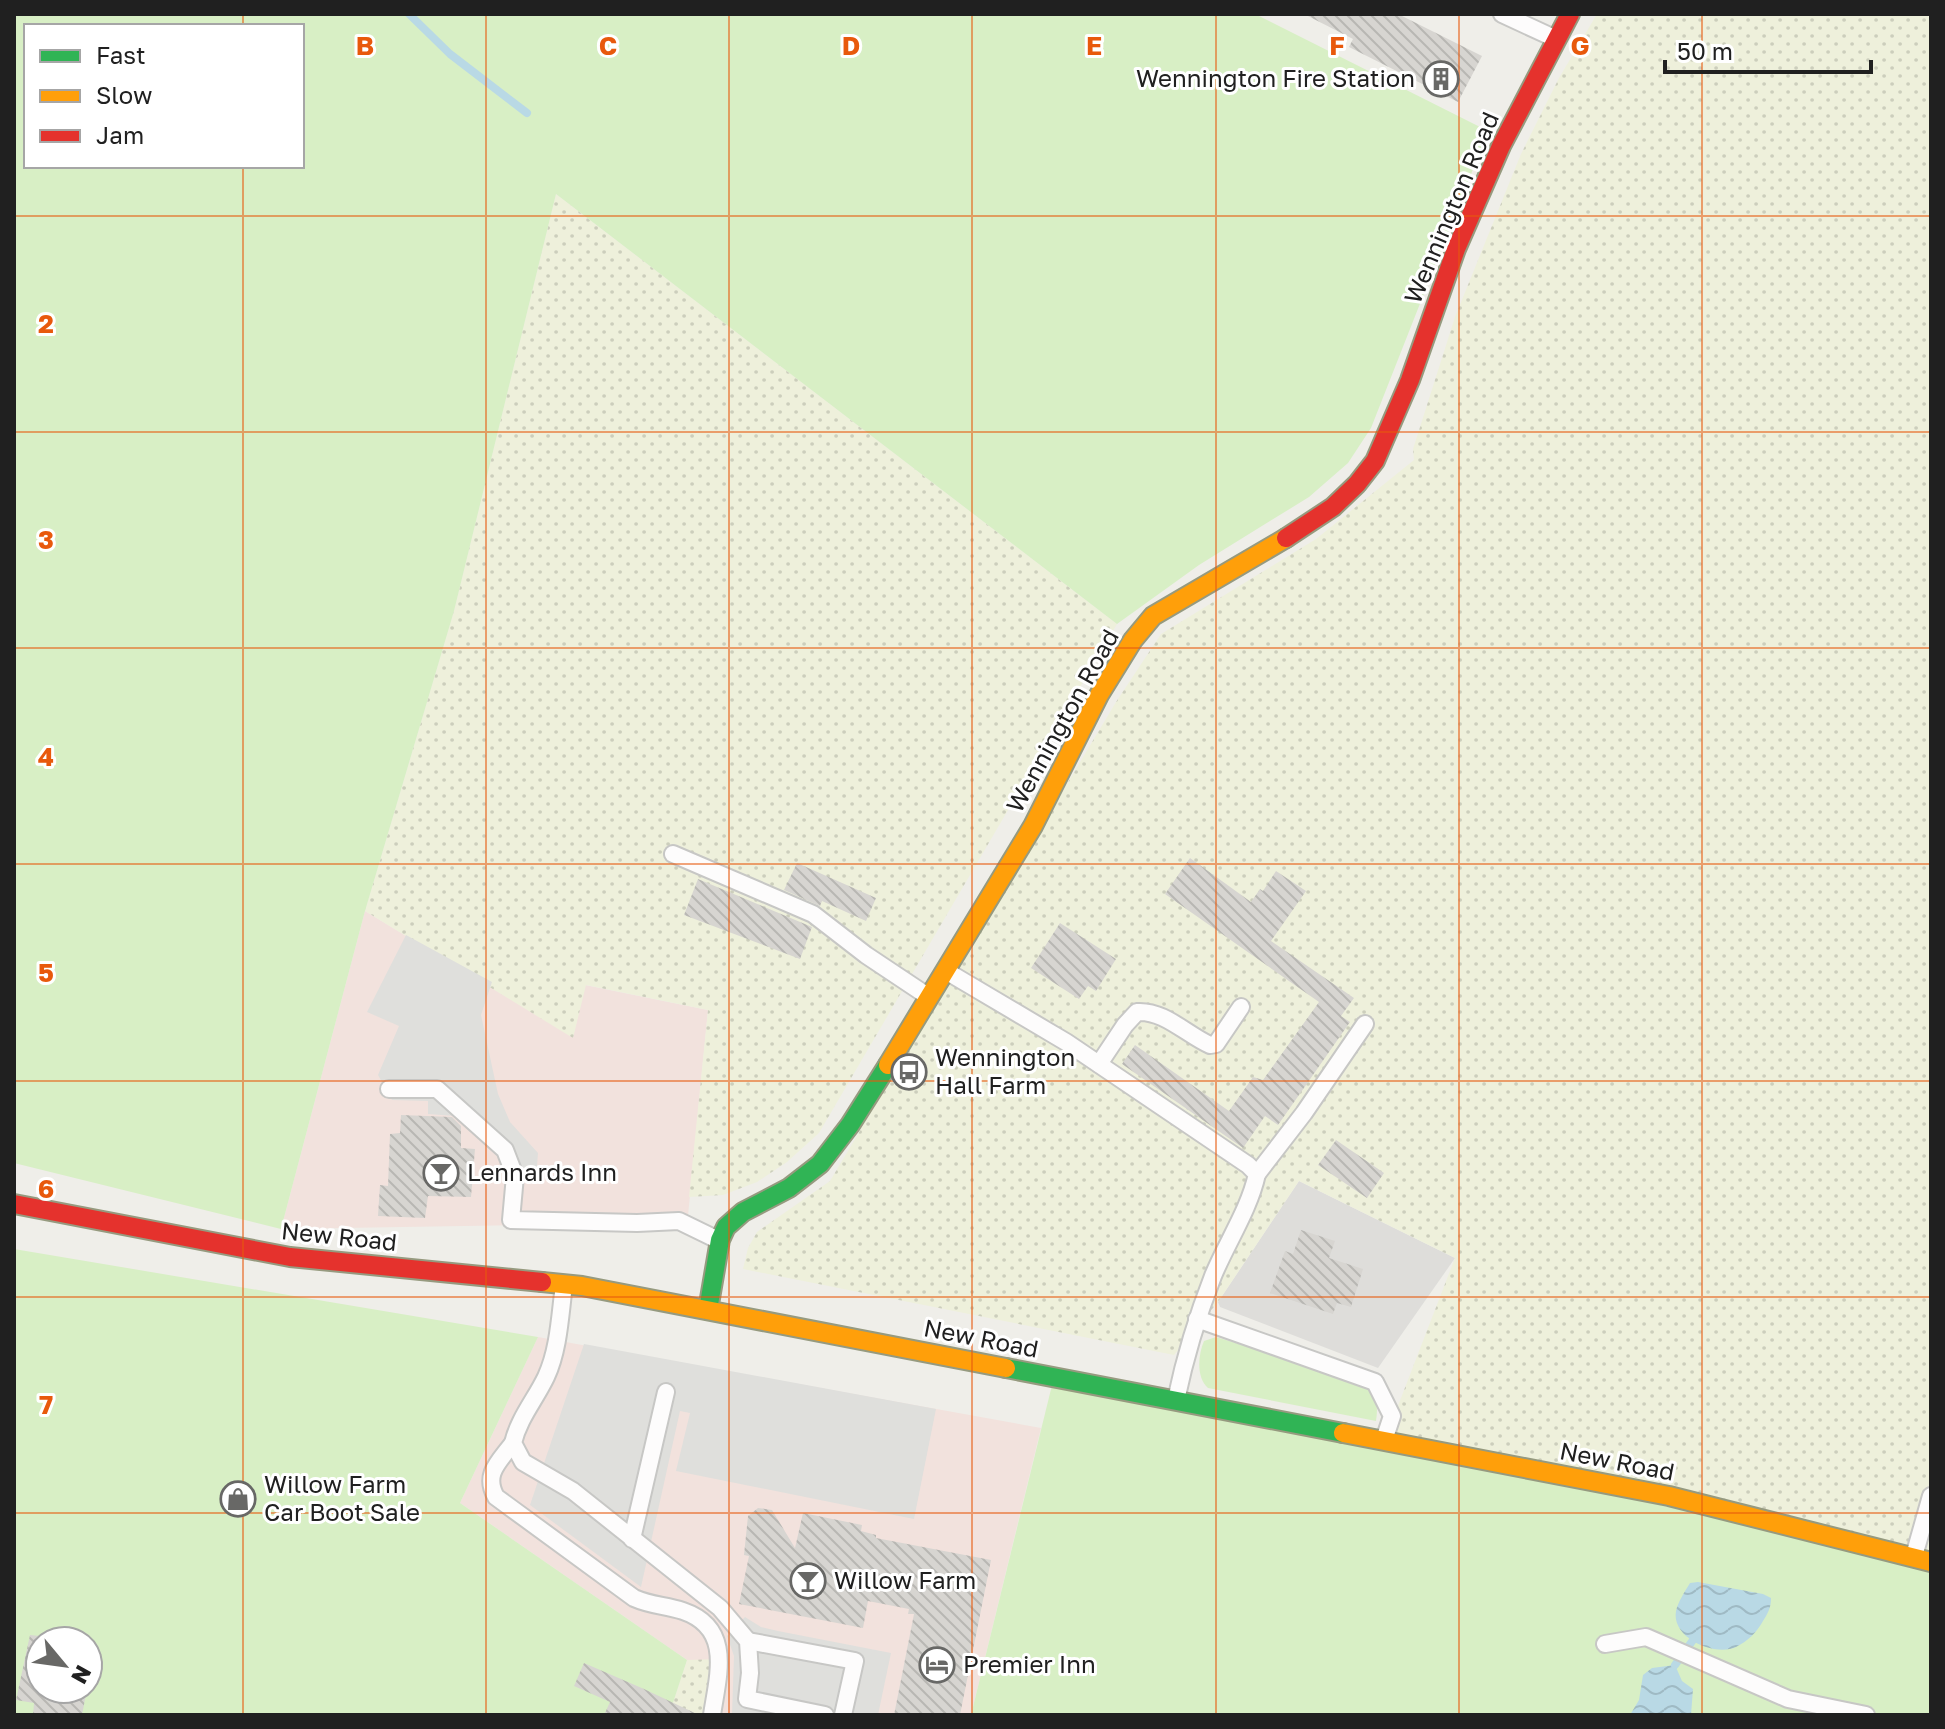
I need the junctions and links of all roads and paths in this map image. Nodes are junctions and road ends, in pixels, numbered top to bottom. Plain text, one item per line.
1 (1502, 14) edge
2 (1570, 14) edge
3 (1556, 38) junction
4 (673, 854) dead end
5 (946, 970) junction
6 (930, 998) junction
7 (1241, 1007) dead end
8 (1365, 1024) dead end
9 (1099, 1064) junction
10 (389, 1089) dead end
11 (1257, 1174) junction
12 (14, 1204) edge
13 (720, 1240) junction
14 (564, 1283) junction
15 (708, 1310) junction
16 (1197, 1319) junction
17 (666, 1392) dead end
18 (1175, 1402) junction
19 (1384, 1442) junction
20 (513, 1443) junction
21 (1931, 1496) edge
22 (632, 1539) junction
23 (1922, 1560) edge
24 (748, 1641) junction
25 (1605, 1644) dead end
26 (712, 1715) edge
27 (825, 1715) edge
28 (843, 1715) edge
29 (1866, 1715) edge

1 - 3 lane
2 - 3 main road, Wennington Road
3 - 5 main road, Wennington Road
4 - 6 lane
5 - 6 main road, Wennington Road
5 - 9 lane
6 - 13 main road, Wennington Road
7 - 9 lane
8 - 11 lane
9 - 11 lane
10 - 13 lane
11 - 16 lane
12 - 14 main road, New Road
13 - 15 main road
14 - 15 main road, New Road
14 - 20 lane
15 - 18 main road, New Road
16 - 18 lane
16 - 19 lane
17 - 22 lane
18 - 19 main road, New Road
19 - 23 main road, New Road
20 - 22 lane
20 - 26 lane
21 - 23 lane
22 - 24 lane
24 - 27 lane
24 - 28 lane
25 - 29 lane

